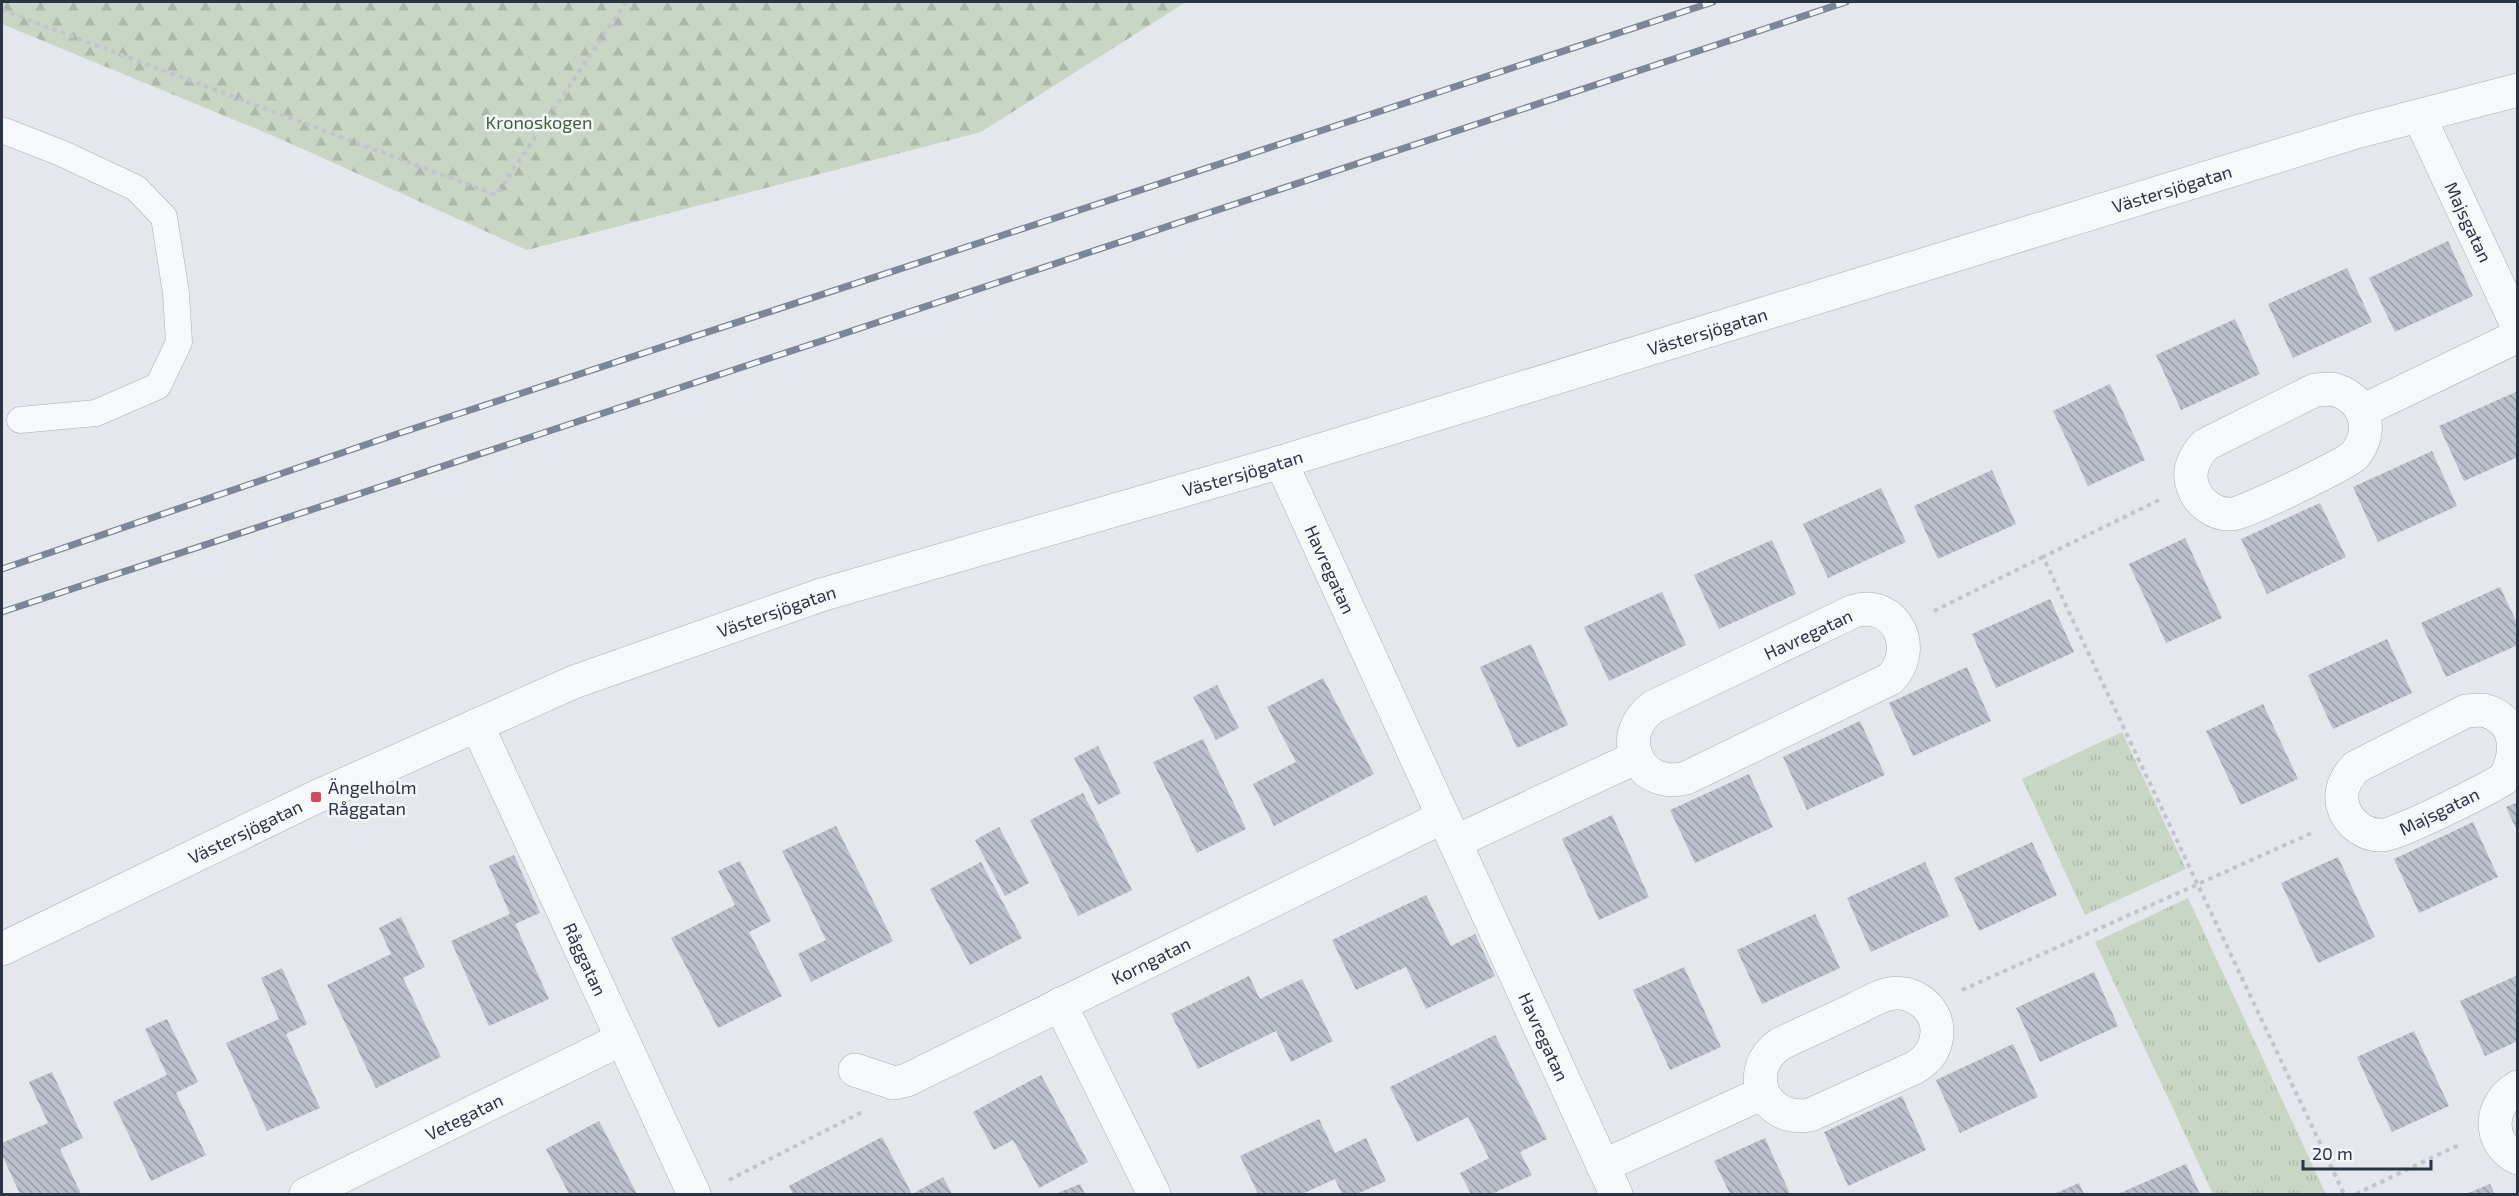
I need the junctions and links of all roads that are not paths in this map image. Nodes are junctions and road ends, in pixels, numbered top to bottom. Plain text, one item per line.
1 (2517, 90) edge
2 (2419, 116) junction
3 (2, 130) edge
4 (2517, 327) edge
5 (2517, 336) edge
6 (2362, 411) junction
7 (21, 420) dead end
8 (1281, 462) junction
9 (477, 725) junction
10 (2516, 731) edge
11 (1637, 757) junction
12 (1449, 829) junction
13 (2, 949) edge
14 (1060, 1004) junction
15 (622, 1039) junction
16 (867, 1074) road end
17 (2517, 1087) edge
18 (1764, 1093) junction
19 (2508, 1149) edge
20 (1610, 1180) edge
21 (707, 1189) edge
22 (306, 1194) edge
23 (1154, 1194) edge

1 - 2 street, Västersjögatan
2 - 4 street, Majsgatan
2 - 8 street, Västersjögatan
3 - 7 lane
5 - 6 street
6 - 6 street
8 - 9 street, Västersjögatan
8 - 12 street, Havregatan
9 - 13 street, Västersjögatan
9 - 15 street, Råggatan
10 - 10 street, Majsgatan
11 - 11 street, Havregatan
11 - 12 street
12 - 14 street, Korngatan
12 - 20 street, Havregatan
14 - 16 street, Korngatan
14 - 23 street
15 - 21 street, Råggatan
15 - 22 street, Vetegatan
17 - 19 street
18 - 18 street
18 - 20 street, Havregatan

